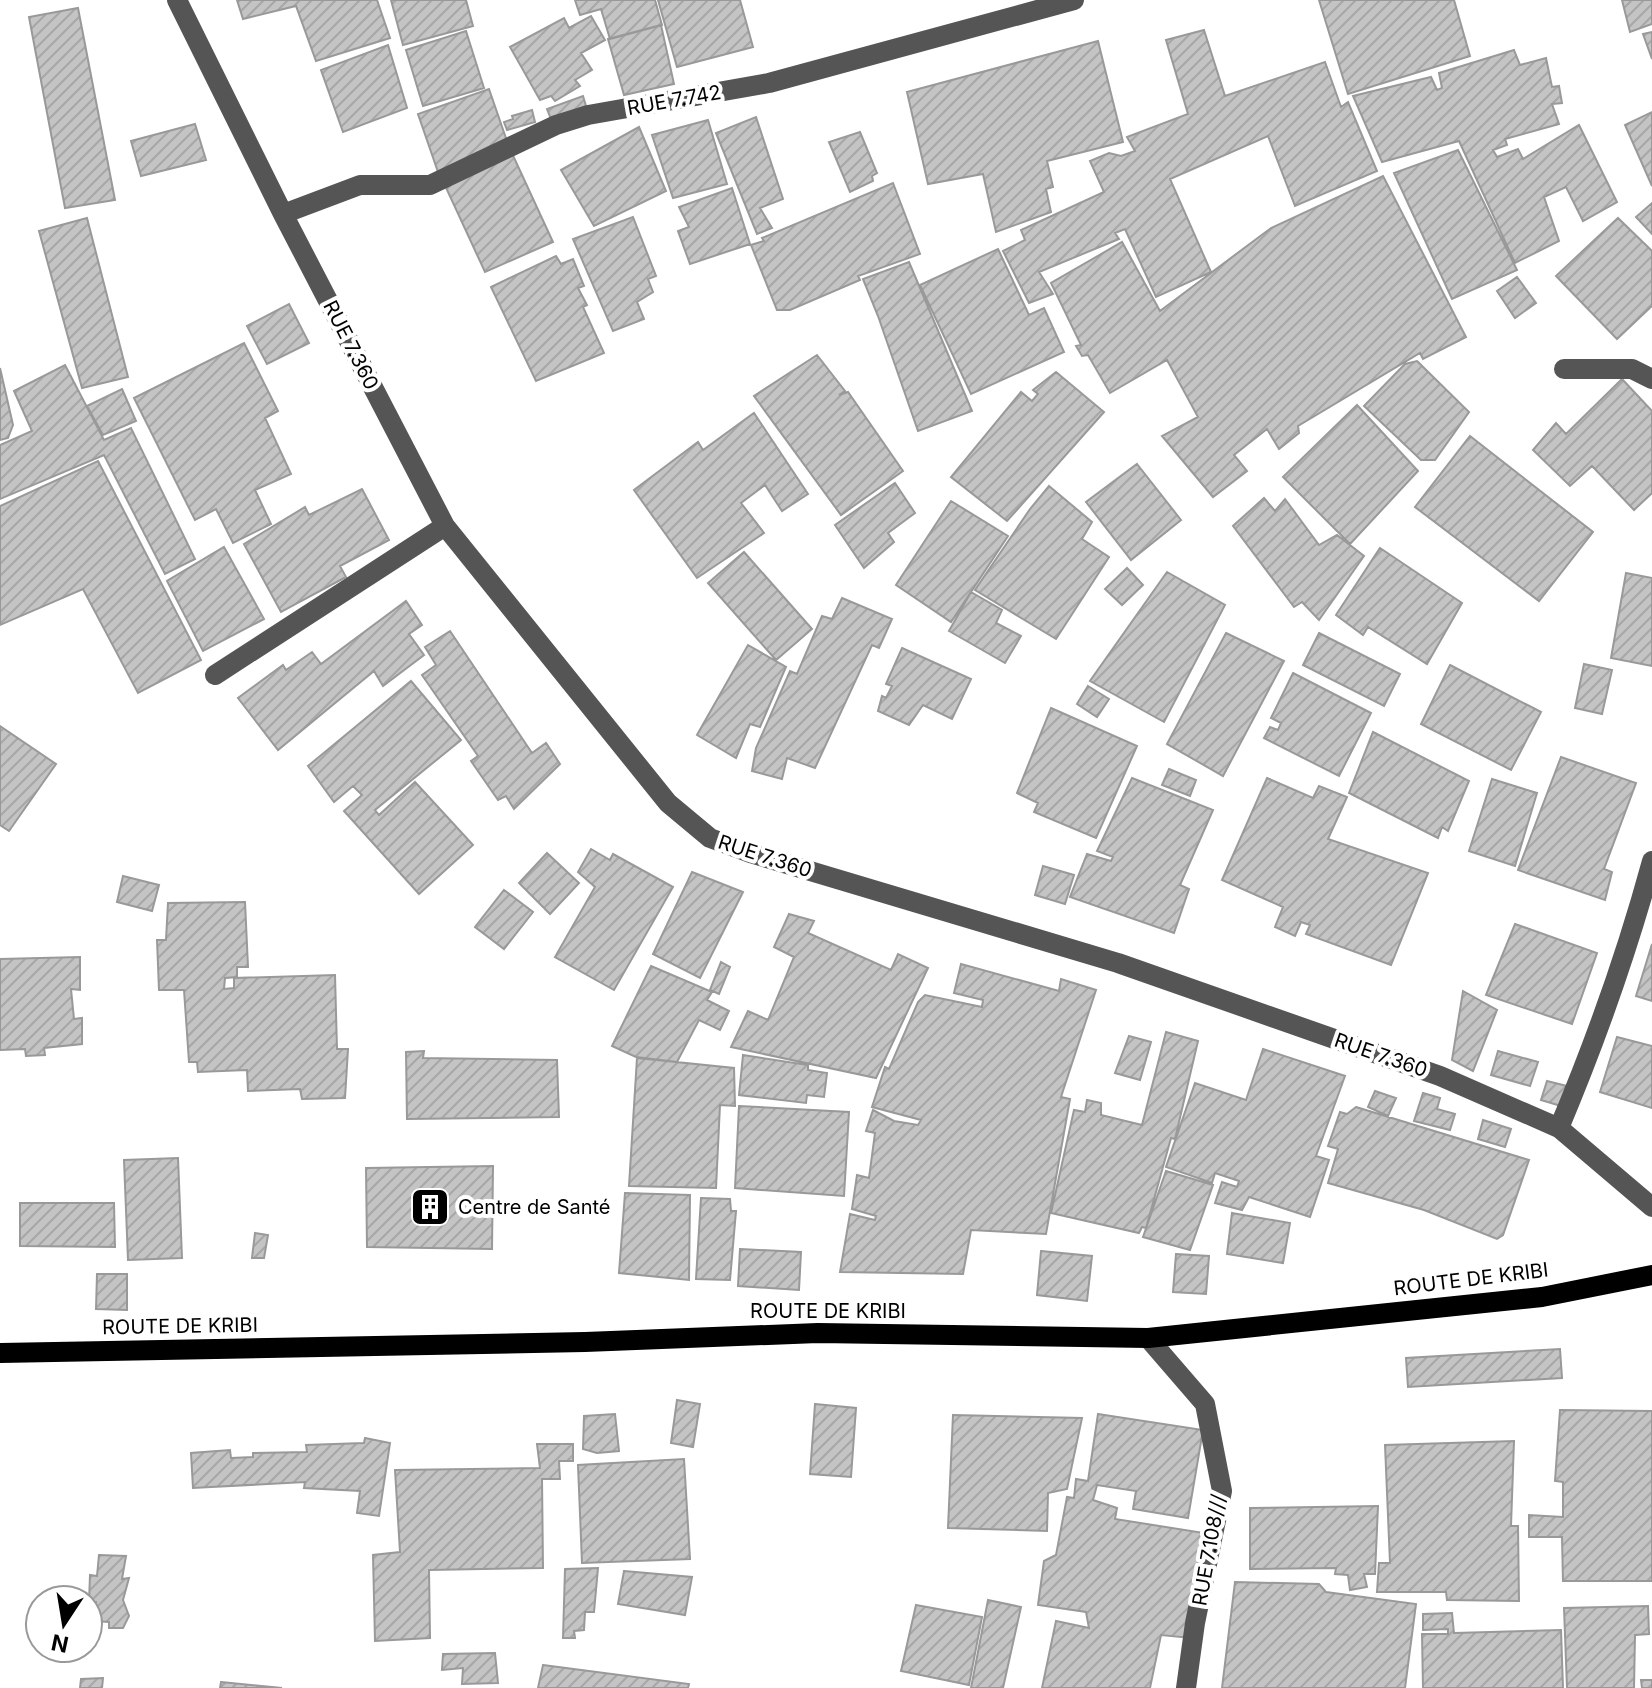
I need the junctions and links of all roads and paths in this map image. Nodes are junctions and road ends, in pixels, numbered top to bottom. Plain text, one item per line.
1 (177, 0) edge
2 (1074, 0) edge
3 (283, 214) junction
4 (1564, 369) dead end
5 (1652, 379) edge
6 (445, 526) junction
7 (215, 675) dead end
8 (1652, 861) edge
9 (1559, 1128) junction
10 (1652, 1207) edge
11 (1652, 1275) edge
12 (1148, 1338) junction
13 (0, 1353) edge
14 (1186, 1688) edge

1 - 3 street, RUE 7.360
2 - 3 street, RUE 7.742
3 - 6 street, RUE 7.360
4 - 5 street
6 - 7 street
6 - 9 street, RUE 7.360
8 - 9 street
9 - 10 street, RUE 7.360
11 - 12 main road, ROUTE DE KRIBI
12 - 13 main road, ROUTE DE KRIBI
12 - 14 street, RUE 7.108///

